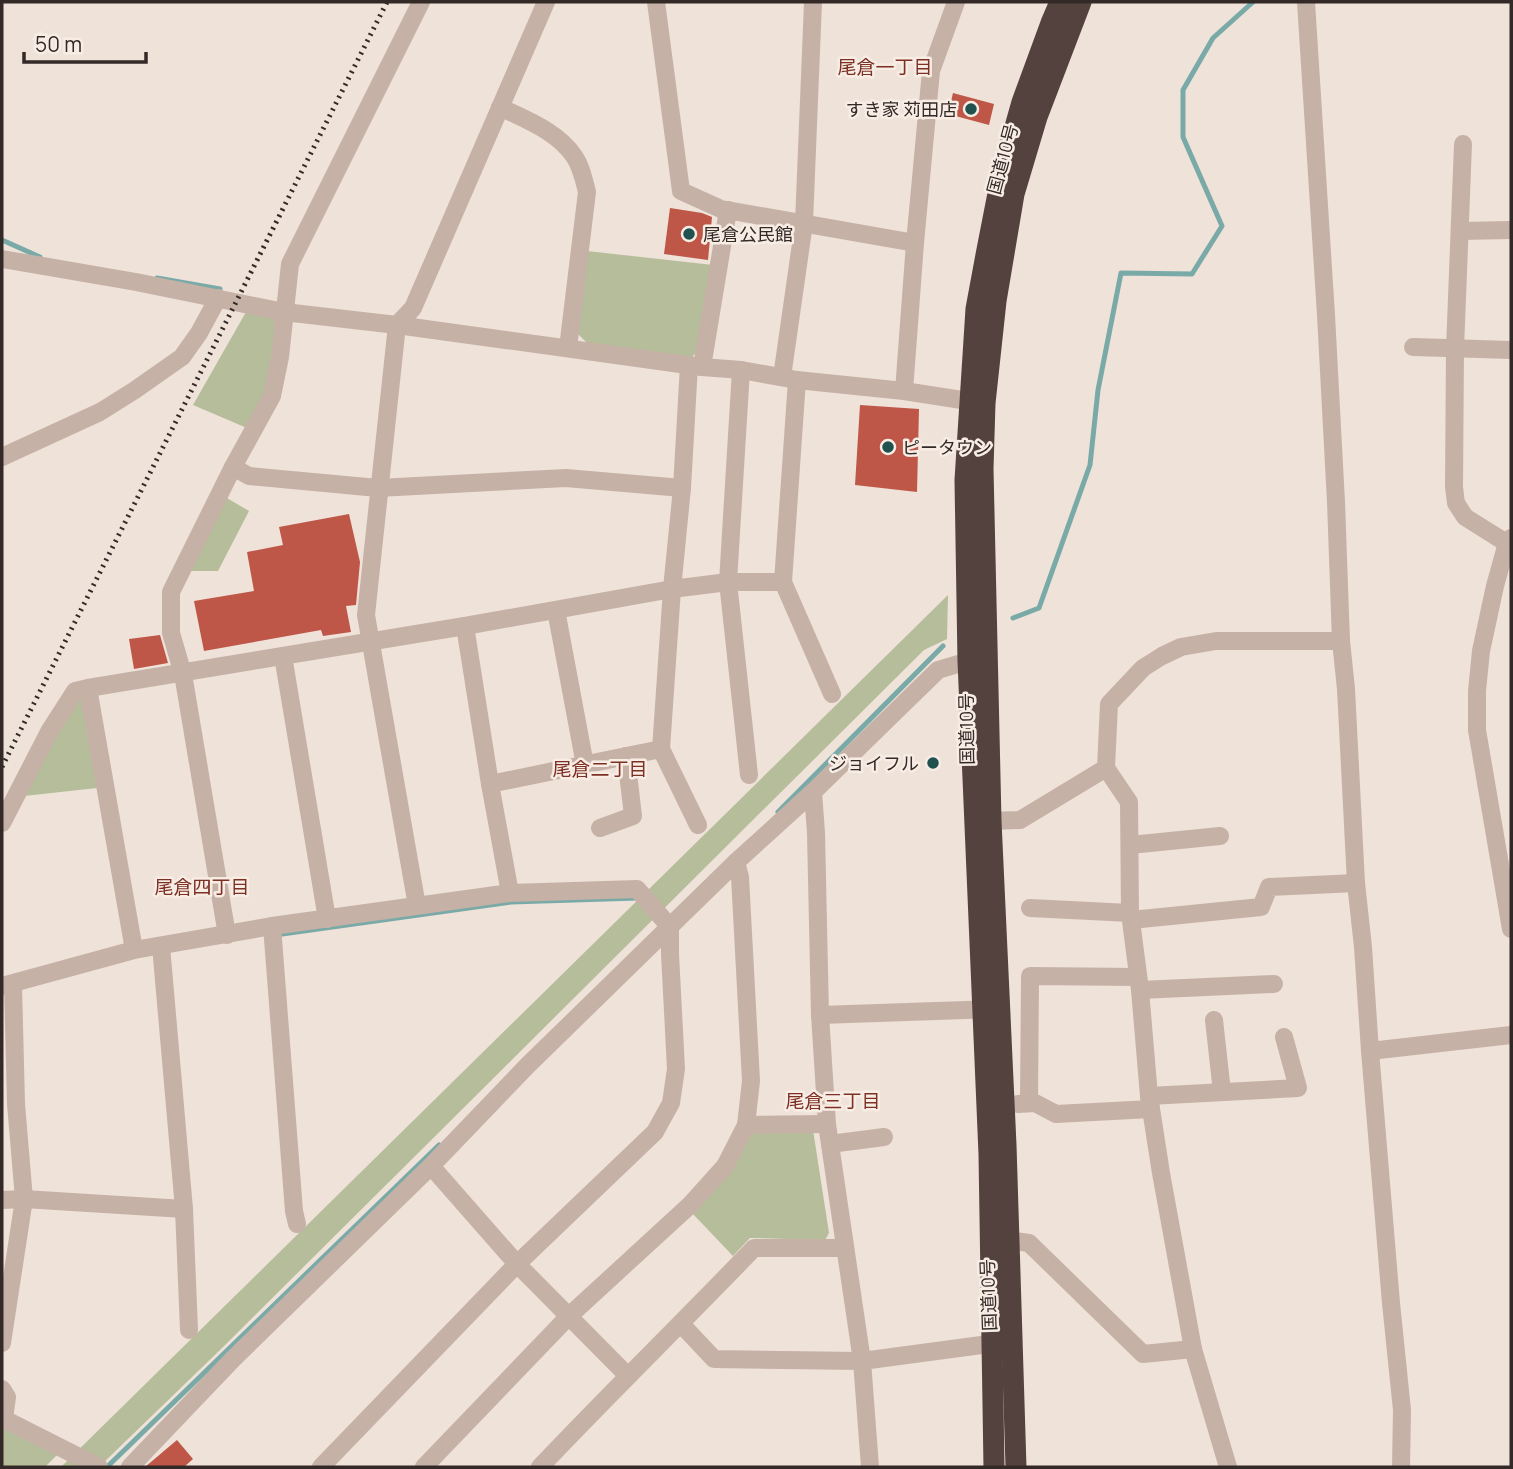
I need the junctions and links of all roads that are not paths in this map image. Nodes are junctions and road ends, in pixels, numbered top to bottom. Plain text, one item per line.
1 (421, 2) edge
2 (546, 2) edge
3 (656, 2) edge
4 (813, 2) edge
5 (956, 2) edge
6 (1060, 2) edge
7 (1081, 2) edge
8 (1306, 2) edge
9 (500, 107) junction
10 (1463, 144) dead end
11 (728, 210) junction
12 (804, 223) junction
13 (1511, 230) edge
14 (1461, 231) junction
15 (915, 243) junction
16 (2, 259) edge
17 (218, 298) junction
18 (284, 312) junction
19 (397, 325) junction
20 (1413, 347) dead end
21 (568, 348) junction
22 (1455, 349) junction
23 (1511, 350) edge
24 (695, 366) junction
25 (741, 370) junction
26 (789, 379) junction
27 (904, 391) junction
28 (977, 402) junction
29 (2, 457) edge
30 (233, 467) junction
31 (378, 488) junction
32 (682, 488) junction
33 (1510, 542) edge
34 (728, 582) junction
35 (783, 582) junction
36 (671, 589) junction
37 (556, 610) junction
38 (465, 626) junction
39 (987, 640) junction
40 (371, 641) junction
41 (1341, 641) junction
42 (282, 656) junction
43 (968, 661) junction
44 (183, 674) junction
45 (88, 688) junction
46 (832, 694) dead end
47 (661, 749) junction
48 (626, 756) junction
49 (584, 765) junction
50 (1106, 768) junction
51 (749, 775) dead end
52 (490, 784) junction
53 (813, 792) junction
54 (991, 821) junction
55 (2, 823) edge
56 (698, 825) dead end
57 (600, 828) dead end
58 (1220, 836) dead end
59 (1130, 845) junction
60 (736, 862) junction
61 (1356, 883) junction
62 (510, 893) junction
63 (1508, 893) edge
64 (417, 906) junction
65 (1030, 908) dead end
66 (1131, 917) junction
67 (327, 919) junction
68 (272, 926) junction
69 (670, 928) junction
70 (1511, 929) edge
71 (227, 934) junction
72 (161, 946) junction
73 (134, 950) junction
74 (1139, 983) junction
75 (1274, 984) dead end
76 (7, 985) edge
77 (991, 1010) junction
78 (820, 1015) junction
79 (1214, 1020) dead end
80 (1511, 1035) edge
81 (1284, 1037) dead end
82 (1370, 1051) junction
83 (1222, 1092) junction
84 (1150, 1102) junction
85 (1029, 1103) junction
86 (995, 1105) junction
87 (827, 1124) junction
88 (746, 1125) junction
89 (884, 1137) dead end
90 (830, 1144) junction
91 (431, 1166) junction
92 (2, 1199) edge
93 (24, 1199) junction
94 (184, 1209) junction
95 (297, 1224) dead end
96 (999, 1242) junction
97 (845, 1248) junction
98 (517, 1264) junction
99 (569, 1316) junction
100 (681, 1324) junction
101 (190, 1330) dead end
102 (1002, 1342) junction
103 (2, 1343) edge
104 (1193, 1349) junction
105 (862, 1362) junction
106 (627, 1376) junction
107 (4, 1393) edge
108 (99, 1467) edge
109 (130, 1467) edge
110 (321, 1467) edge
111 (424, 1467) edge
112 (540, 1467) edge
113 (870, 1467) edge
114 (994, 1467) edge
115 (1016, 1467) edge
116 (1227, 1467) edge
117 (1401, 1467) edge

1 - 18 street
2 - 9 street
3 - 11 street
4 - 12 street
5 - 15 street
6 - 28 highway, 国道10号
7 - 28 highway, 国道10号
8 - 41 street
9 - 19 street
9 - 21 street
10 - 14 street
11 - 12 street
11 - 24 street
12 - 15 street
12 - 26 street
13 - 14 street
14 - 22 street
15 - 27 street
16 - 17 street
17 - 18 street
17 - 29 street
18 - 19 street
18 - 30 street
19 - 21 street
19 - 31 street
20 - 22 street
21 - 24 street
22 - 23 street
22 - 33 street
24 - 25 street
24 - 32 street
25 - 26 street
25 - 34 street
26 - 27 street
26 - 35 street
27 - 28 street
28 - 39 highway, 国道10号
28 - 43 highway, 国道10号
30 - 31 street
30 - 44 street
31 - 32 street
31 - 40 street
32 - 36 street
33 - 63 street
34 - 35 street
34 - 36 street
34 - 51 street
35 - 46 street
36 - 37 street
36 - 47 street
37 - 38 street
37 - 49 street
38 - 40 street
38 - 52 street
39 - 43 street
39 - 54 highway, 国道10号
40 - 42 street
40 - 64 street
41 - 50 street
41 - 61 street
42 - 44 street
42 - 67 street
43 - 53 street
43 - 77 highway, 国道10号
44 - 45 street
44 - 71 street
45 - 55 street
45 - 73 street
47 - 48 street
47 - 56 street
48 - 49 street
48 - 57 street
49 - 52 street
50 - 54 street
50 - 59 street
52 - 62 street
53 - 60 street
53 - 78 street
54 - 77 highway, 国道10号
58 - 59 street
59 - 66 street
60 - 69 street
60 - 88 street
61 - 66 street
61 - 82 street
62 - 64 street
62 - 69 street
63 - 70 street
64 - 67 street
65 - 66 street
66 - 74 street
67 - 68 street
68 - 71 street
68 - 95 street
69 - 91 street
69 - 98 street
71 - 72 street
72 - 73 street
72 - 94 street
73 - 76 street
74 - 75 street
74 - 84 street
74 - 85 street
76 - 93 street
77 - 78 street
77 - 86 highway, 国道10号
78 - 87 street
79 - 83 street
80 - 82 street
81 - 83 street
82 - 117 street
83 - 84 street
84 - 85 street
84 - 104 street
85 - 86 street
86 - 96 highway, 国道10号
87 - 88 street
87 - 90 street
88 - 99 street
89 - 90 street
90 - 97 street
91 - 98 street
91 - 109 street
92 - 93 street
93 - 94 street
93 - 103 street
94 - 101 street
96 - 102 highway, 国道10号
96 - 104 street
97 - 100 street
97 - 105 street
98 - 99 street
98 - 110 street
99 - 106 street
99 - 111 street
100 - 105 street
100 - 106 street
102 - 105 street
102 - 114 highway, 国道10号
102 - 115 highway, 国道10号
104 - 116 street
105 - 113 street
106 - 112 street
107 - 108 street

